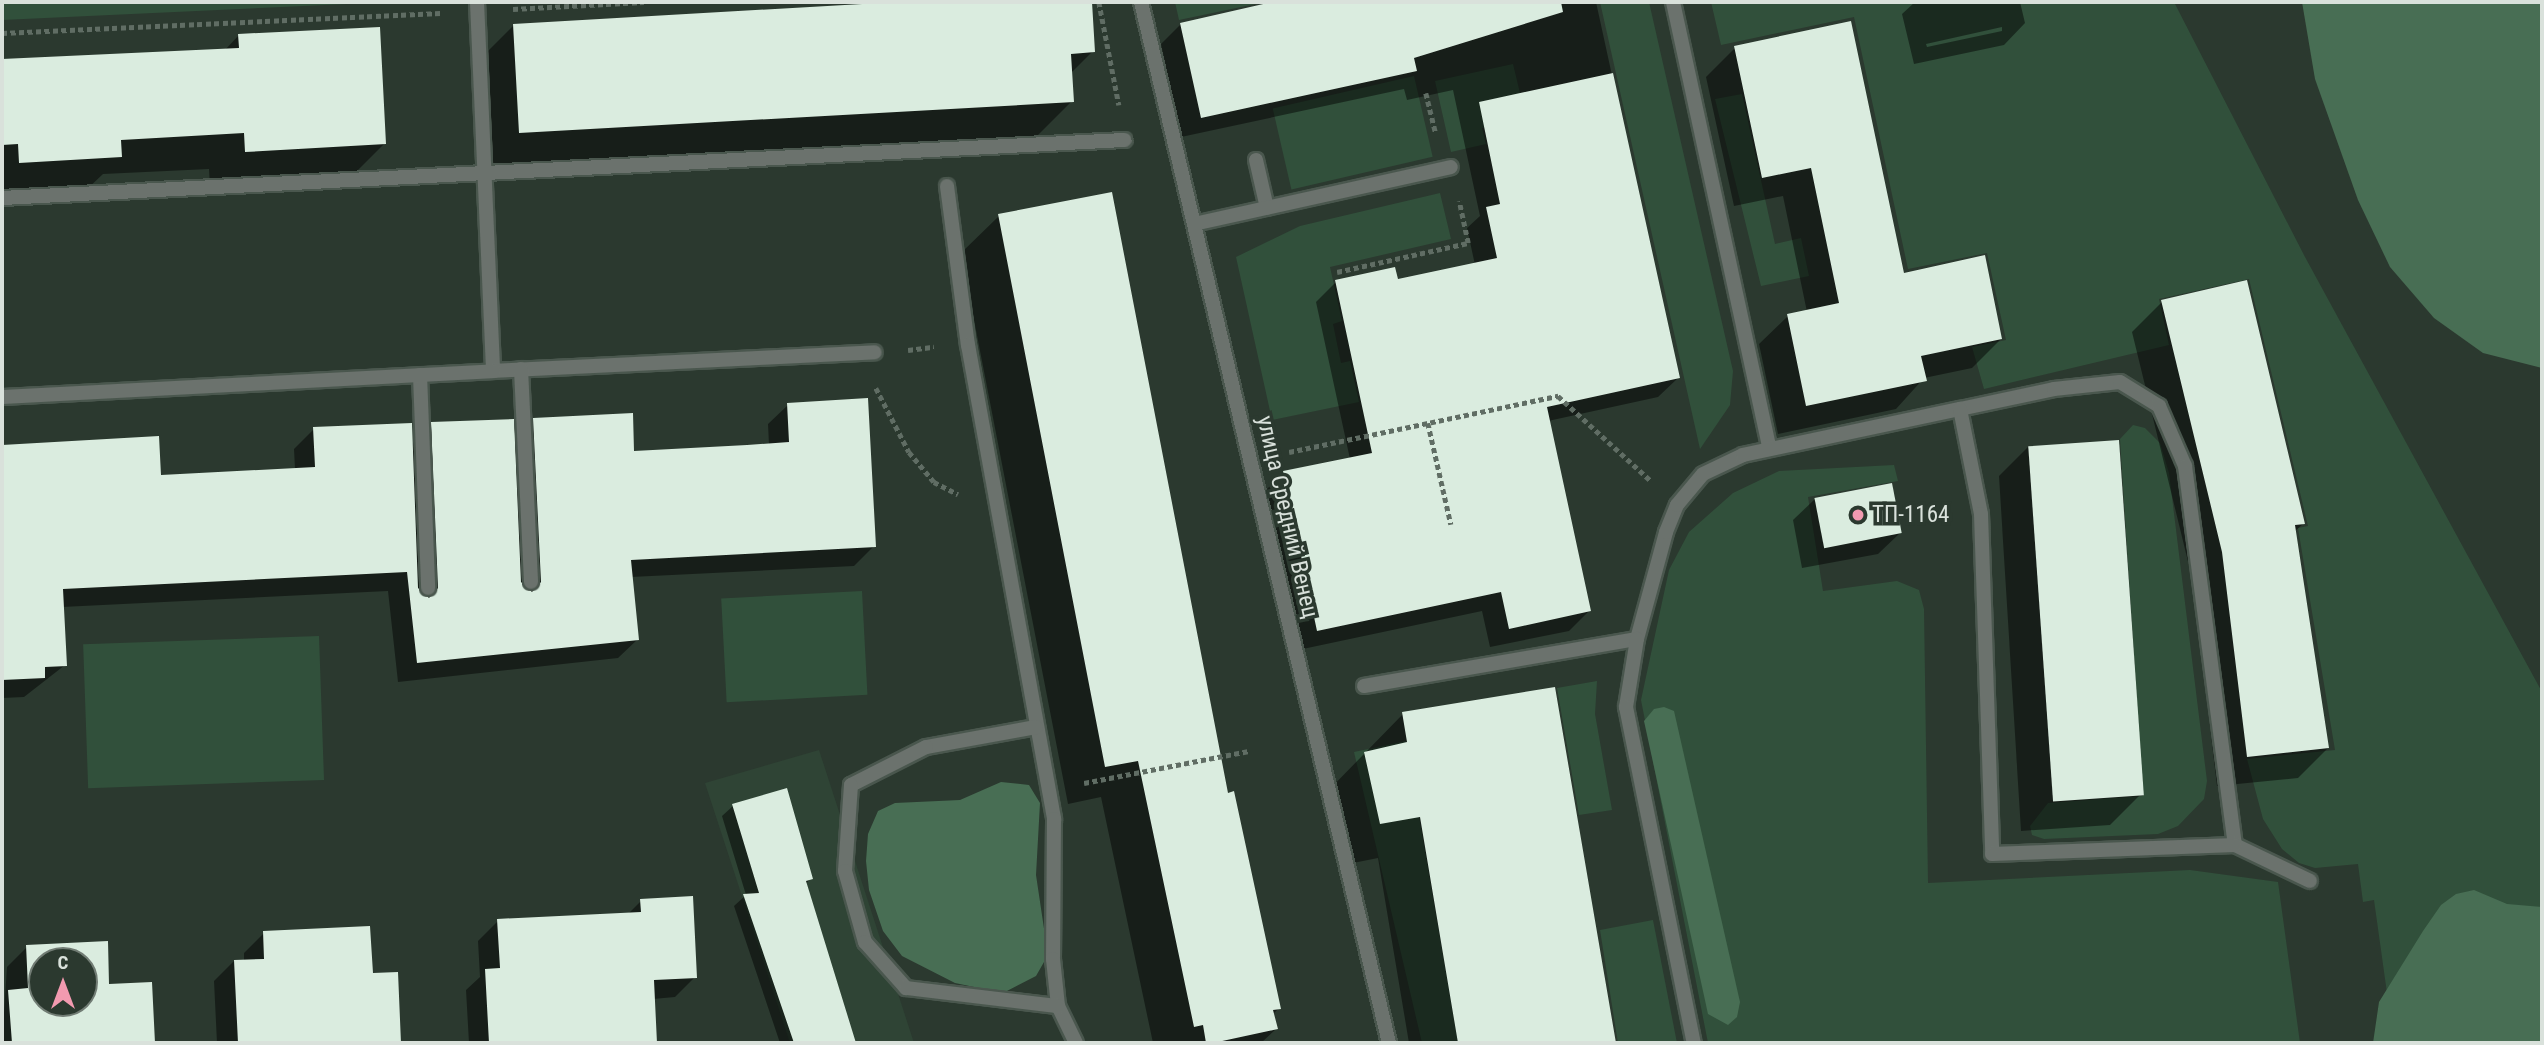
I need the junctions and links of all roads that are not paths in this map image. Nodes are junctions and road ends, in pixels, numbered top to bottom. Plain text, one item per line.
1 (1140, 2) edge
2 (1673, 2) edge
3 (478, 6) edge
4 (1125, 140) road end
5 (1256, 160) dead end
6 (1451, 167) road end
7 (483, 175) junction
8 (947, 186) dead end
9 (2, 198) edge
10 (1267, 208) junction
11 (1194, 224) junction
12 (875, 352) road end
13 (521, 369) junction
14 (493, 371) junction
15 (419, 375) junction
16 (2, 397) edge
17 (1959, 409) junction
18 (1770, 449) junction
19 (531, 582) dead end
20 (428, 588) dead end
21 (1637, 639) junction
22 (1364, 686) dead end
23 (1036, 727) junction
24 (2235, 845) junction
25 (2310, 881) dead end
26 (1058, 1006) junction
27 (1076, 1043) edge
28 (1389, 1043) edge
29 (1694, 1043) edge

1 - 11 street, улица Средний Венец
2 - 18 street
3 - 7 street
4 - 7 street
5 - 10 street
6 - 10 street
7 - 9 street
7 - 14 street
8 - 23 street
10 - 11 street
11 - 28 street, улица Средний Венец
12 - 13 street
13 - 14 street
13 - 19 street
14 - 15 street
15 - 16 street
15 - 20 street
17 - 18 street
17 - 24 street
17 - 24 street
18 - 21 street
21 - 22 street
21 - 29 street
23 - 26 street
23 - 26 street
24 - 25 street
26 - 27 street

